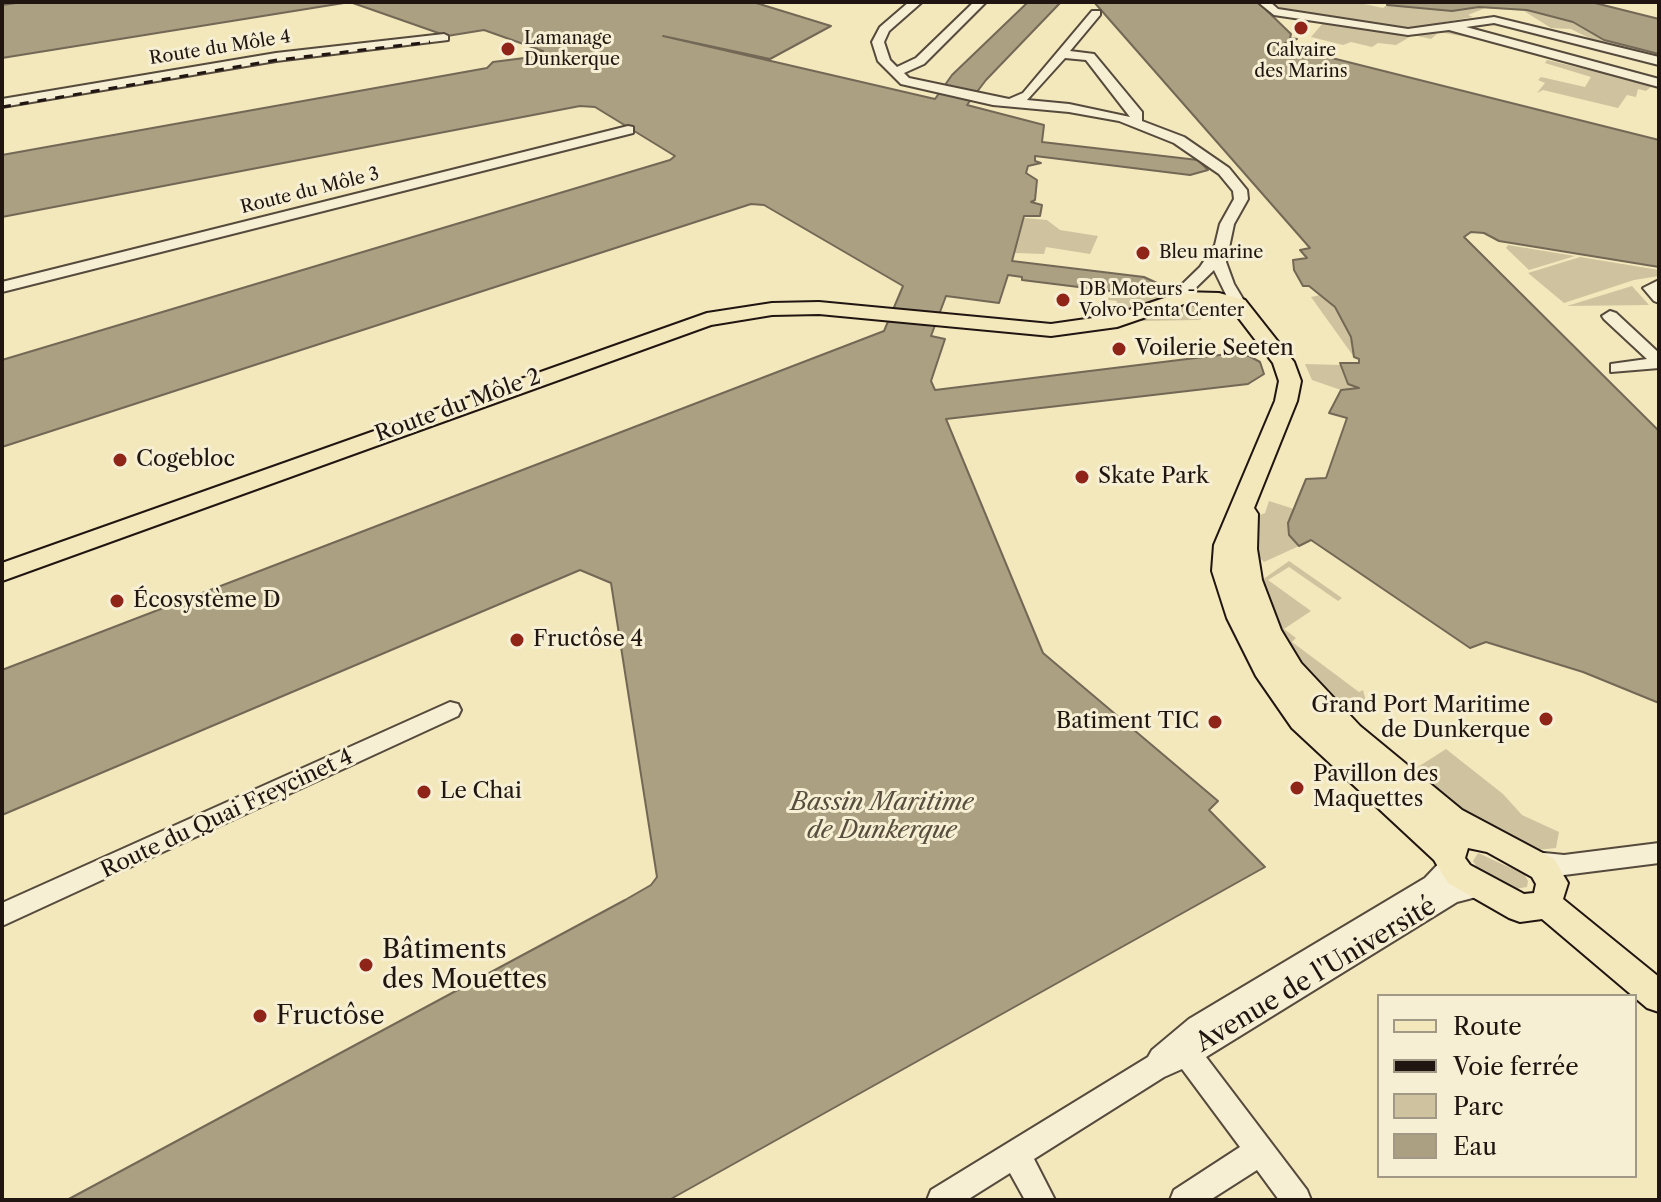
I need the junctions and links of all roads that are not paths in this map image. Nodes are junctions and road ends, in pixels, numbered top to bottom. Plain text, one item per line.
1 (908, 2) edge
2 (916, 2) edge
3 (980, 2) edge
4 (1264, 2) edge
5 (1096, 13) dead end
6 (896, 18) junction
7 (1448, 26) junction
8 (444, 38) dead end
9 (1062, 54) junction
10 (1659, 61) edge
11 (895, 73) junction
12 (1659, 83) edge
13 (1029, 94) junction
14 (2, 103) edge
15 (1008, 103) junction
16 (1044, 105) junction
17 (1135, 122) junction
18 (628, 130) dead end
19 (1220, 248) junction
20 (1659, 285) edge
21 (2, 287) edge
22 (1659, 298) edge
23 (1173, 301) junction
24 (1238, 304) junction
25 (1610, 316) dead end
26 (1659, 362) edge
27 (1617, 368) dead end
28 (55, 550) junction
29 (2, 566) edge
30 (2, 572) edge
31 (1250, 615) junction
32 (450, 710) dead end
33 (1485, 838) junction
34 (1659, 855) edge
35 (1450, 860) junction
36 (1534, 862) junction
37 (1479, 887) junction
38 (1549, 896) junction
39 (2, 915) edge
40 (1659, 997) edge
41 (1182, 1048) junction
42 (1260, 1151) junction
43 (1016, 1155) junction
44 (941, 1200) edge
45 (1041, 1200) edge
46 (1184, 1200) edge
47 (1297, 1200) edge

1 - 6 street
2 - 6 street
3 - 11 street
4 - 7 street
5 - 9 street
6 - 11 street
7 - 10 street
7 - 12 street
8 - 14 street, Route du Môle 4
9 - 13 street
9 - 17 street
11 - 15 street
13 - 15 street
13 - 16 street
15 - 16 street
16 - 17 street
17 - 19 street
18 - 21 street, Route du Môle 3
19 - 23 street
19 - 24 street
20 - 22 street
23 - 24 main road, Route du Môle 2
23 - 28 main road, Route du Môle 2
24 - 31 main road
25 - 26 street
26 - 27 street
28 - 29 main road, Route du Môle 2
28 - 30 main road, Route du Môle 2
31 - 33 main road
31 - 35 main road
32 - 39 street, Route du Quai Freycinet 4
33 - 35 main road
33 - 36 main road
34 - 36 street
34 - 38 street
35 - 37 main road
35 - 41 street, Avenue de l'Université
36 - 38 main road
37 - 38 main road
37 - 41 street, Avenue de l'Université
38 - 40 main road
41 - 42 street
41 - 43 street, Avenue de l'Université
42 - 46 street
42 - 47 street
43 - 44 street, Avenue de l'Université
43 - 45 street

